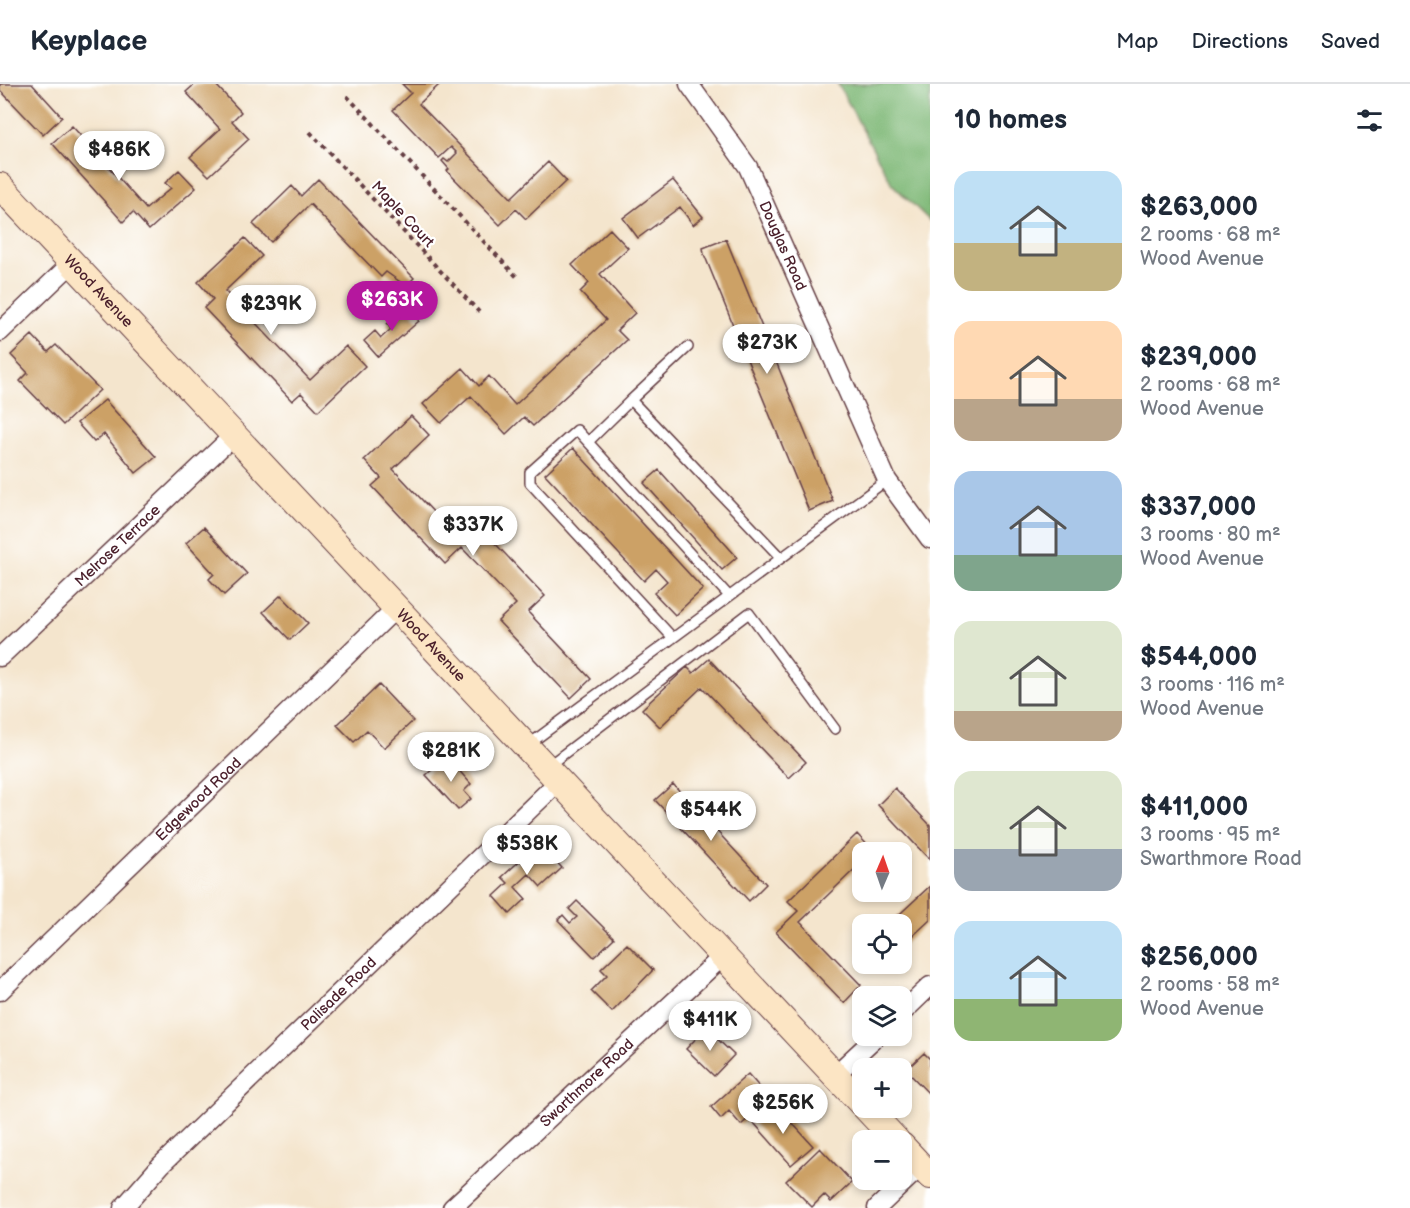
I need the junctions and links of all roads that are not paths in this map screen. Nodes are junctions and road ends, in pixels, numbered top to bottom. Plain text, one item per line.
1 (689, 84) edge
2 (0, 186) edge
3 (72, 262) junction
4 (0, 332) edge
5 (688, 347) dead end
6 (631, 400) junction
7 (234, 435) junction
8 (588, 442) junction
9 (886, 480) junction
10 (930, 539) edge
11 (781, 558) junction
12 (729, 596) junction
13 (396, 608) junction
14 (673, 638) junction
15 (0, 657) edge
16 (835, 729) dead end
17 (526, 746) junction
18 (553, 774) junction
19 (723, 956) junction
20 (930, 986) edge
21 (0, 991) edge
22 (912, 1003) edge
23 (866, 1046) edge
24 (835, 1075) junction
25 (852, 1093) edge
26 (875, 1118) edge
27 (887, 1130) edge
28 (912, 1157) edge
29 (925, 1171) edge
30 (123, 1208) edge
31 (452, 1208) edge
32 (877, 1208) edge

1 - 9 street, Douglas Road
2 - 3 main road, Wood Avenue
3 - 4 street
3 - 7 main road, Wood Avenue
5 - 6 lane
6 - 8 lane
6 - 11 lane
7 - 13 main road, Wood Avenue
7 - 15 street, Melrose Terrace
8 - 12 lane
8 - 14 lane
9 - 10 street, Douglas Road
9 - 11 lane
11 - 12 lane
12 - 14 lane
13 - 17 main road, Wood Avenue
13 - 21 street, Edgewood Road
14 - 17 lane
16 - 18 lane
17 - 18 main road, Wood Avenue
18 - 19 main road, Wood Avenue
18 - 30 street, Palisade Road
19 - 24 main road, Wood Avenue
19 - 31 street, Swarthmore Road
20 - 22 street
23 - 24 street
24 - 25 main road, Wood Avenue
26 - 27 main road, Wood Avenue
28 - 29 main road
29 - 32 street

